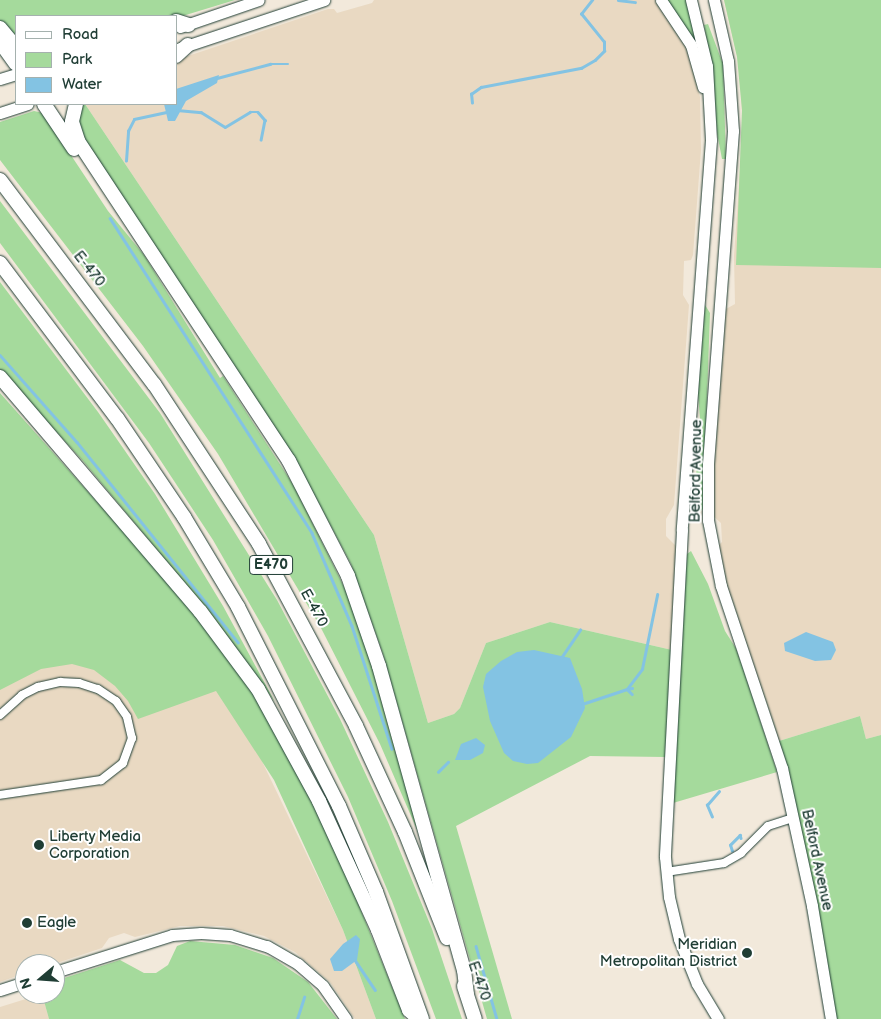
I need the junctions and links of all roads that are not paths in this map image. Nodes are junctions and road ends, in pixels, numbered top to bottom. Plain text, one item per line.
1 (259, 0) edge
2 (324, 0) edge
3 (661, 0) edge
4 (691, 0) edge
5 (714, 0) edge
6 (180, 25) edge
7 (0, 28) edge
8 (0, 42) edge
9 (15, 46) edge
10 (182, 47) edge
11 (15, 63) edge
12 (15, 74) edge
13 (0, 79) edge
14 (711, 102) junction
15 (25, 105) edge
16 (45, 105) edge
17 (76, 105) edge
18 (0, 113) edge
19 (0, 180) edge
20 (124, 215) junction
21 (0, 263) edge
22 (0, 377) edge
23 (0, 385) edge
24 (131, 532) junction
25 (0, 715) edge
26 (0, 795) edge
27 (793, 818) junction
28 (666, 872) junction
29 (65, 969) edge
30 (15, 985) edge
31 (0, 990) edge
32 (467, 994) junction
33 (346, 1019) edge
34 (421, 1019) edge
35 (475, 1019) edge
36 (718, 1019) edge
37 (831, 1019) edge

1 - 6 main road
2 - 10 main road
3 - 14 main road
4 - 14 main road, Belford Avenue
5 - 27 main road, Belford Avenue
7 - 9 highway
8 - 11 highway
12 - 13 main road
14 - 28 main road, Belford Avenue
15 - 18 main road
16 - 20 highway
17 - 20 highway
19 - 32 highway, E-470 / E470
20 - 32 highway
21 - 34 highway
22 - 24 highway
23 - 24 highway
24 - 34 highway
25 - 26 street
27 - 28 street
27 - 37 main road, Belford Avenue
28 - 36 main road, Belford Avenue
29 - 33 main road
30 - 31 main road
32 - 35 highway, E-470 / E470

